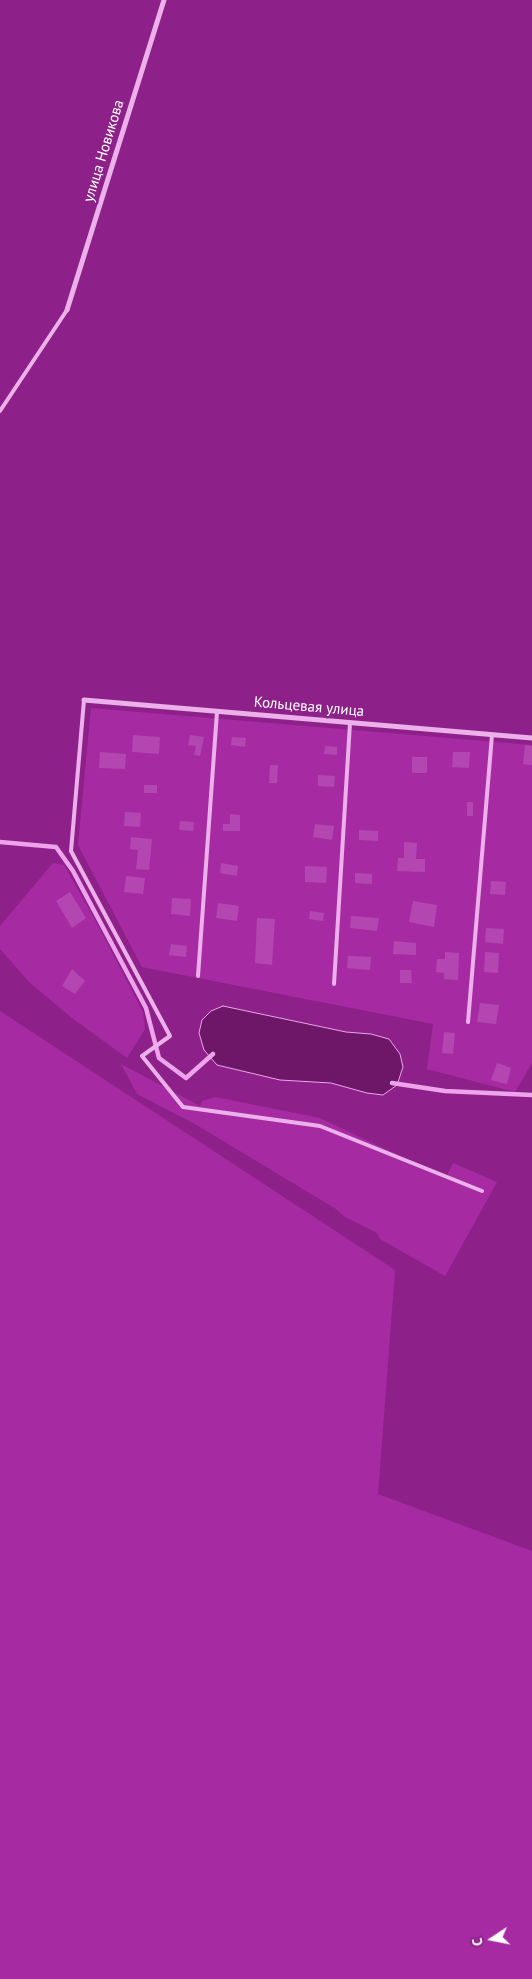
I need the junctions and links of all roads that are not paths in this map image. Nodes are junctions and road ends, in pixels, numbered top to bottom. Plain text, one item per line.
1 (164, 0) edge
2 (67, 310) joint
3 (0, 411) edge
4 (84, 700) joint
5 (217, 712) junction
6 (350, 723) junction
7 (492, 735) junction
8 (532, 738) edge
9 (198, 976) dead end
10 (334, 984) dead end
11 (468, 1022) dead end
12 (482, 1191) dead end

1 - 2 street, улица Новикова
2 - 3 lane
4 - 5 street, Кольцевая улица
4 - 12 lane
5 - 6 street, Кольцевая улица
5 - 9 lane
6 - 7 street, Кольцевая улица
6 - 10 lane
7 - 8 street, Кольцевая улица
7 - 11 lane

